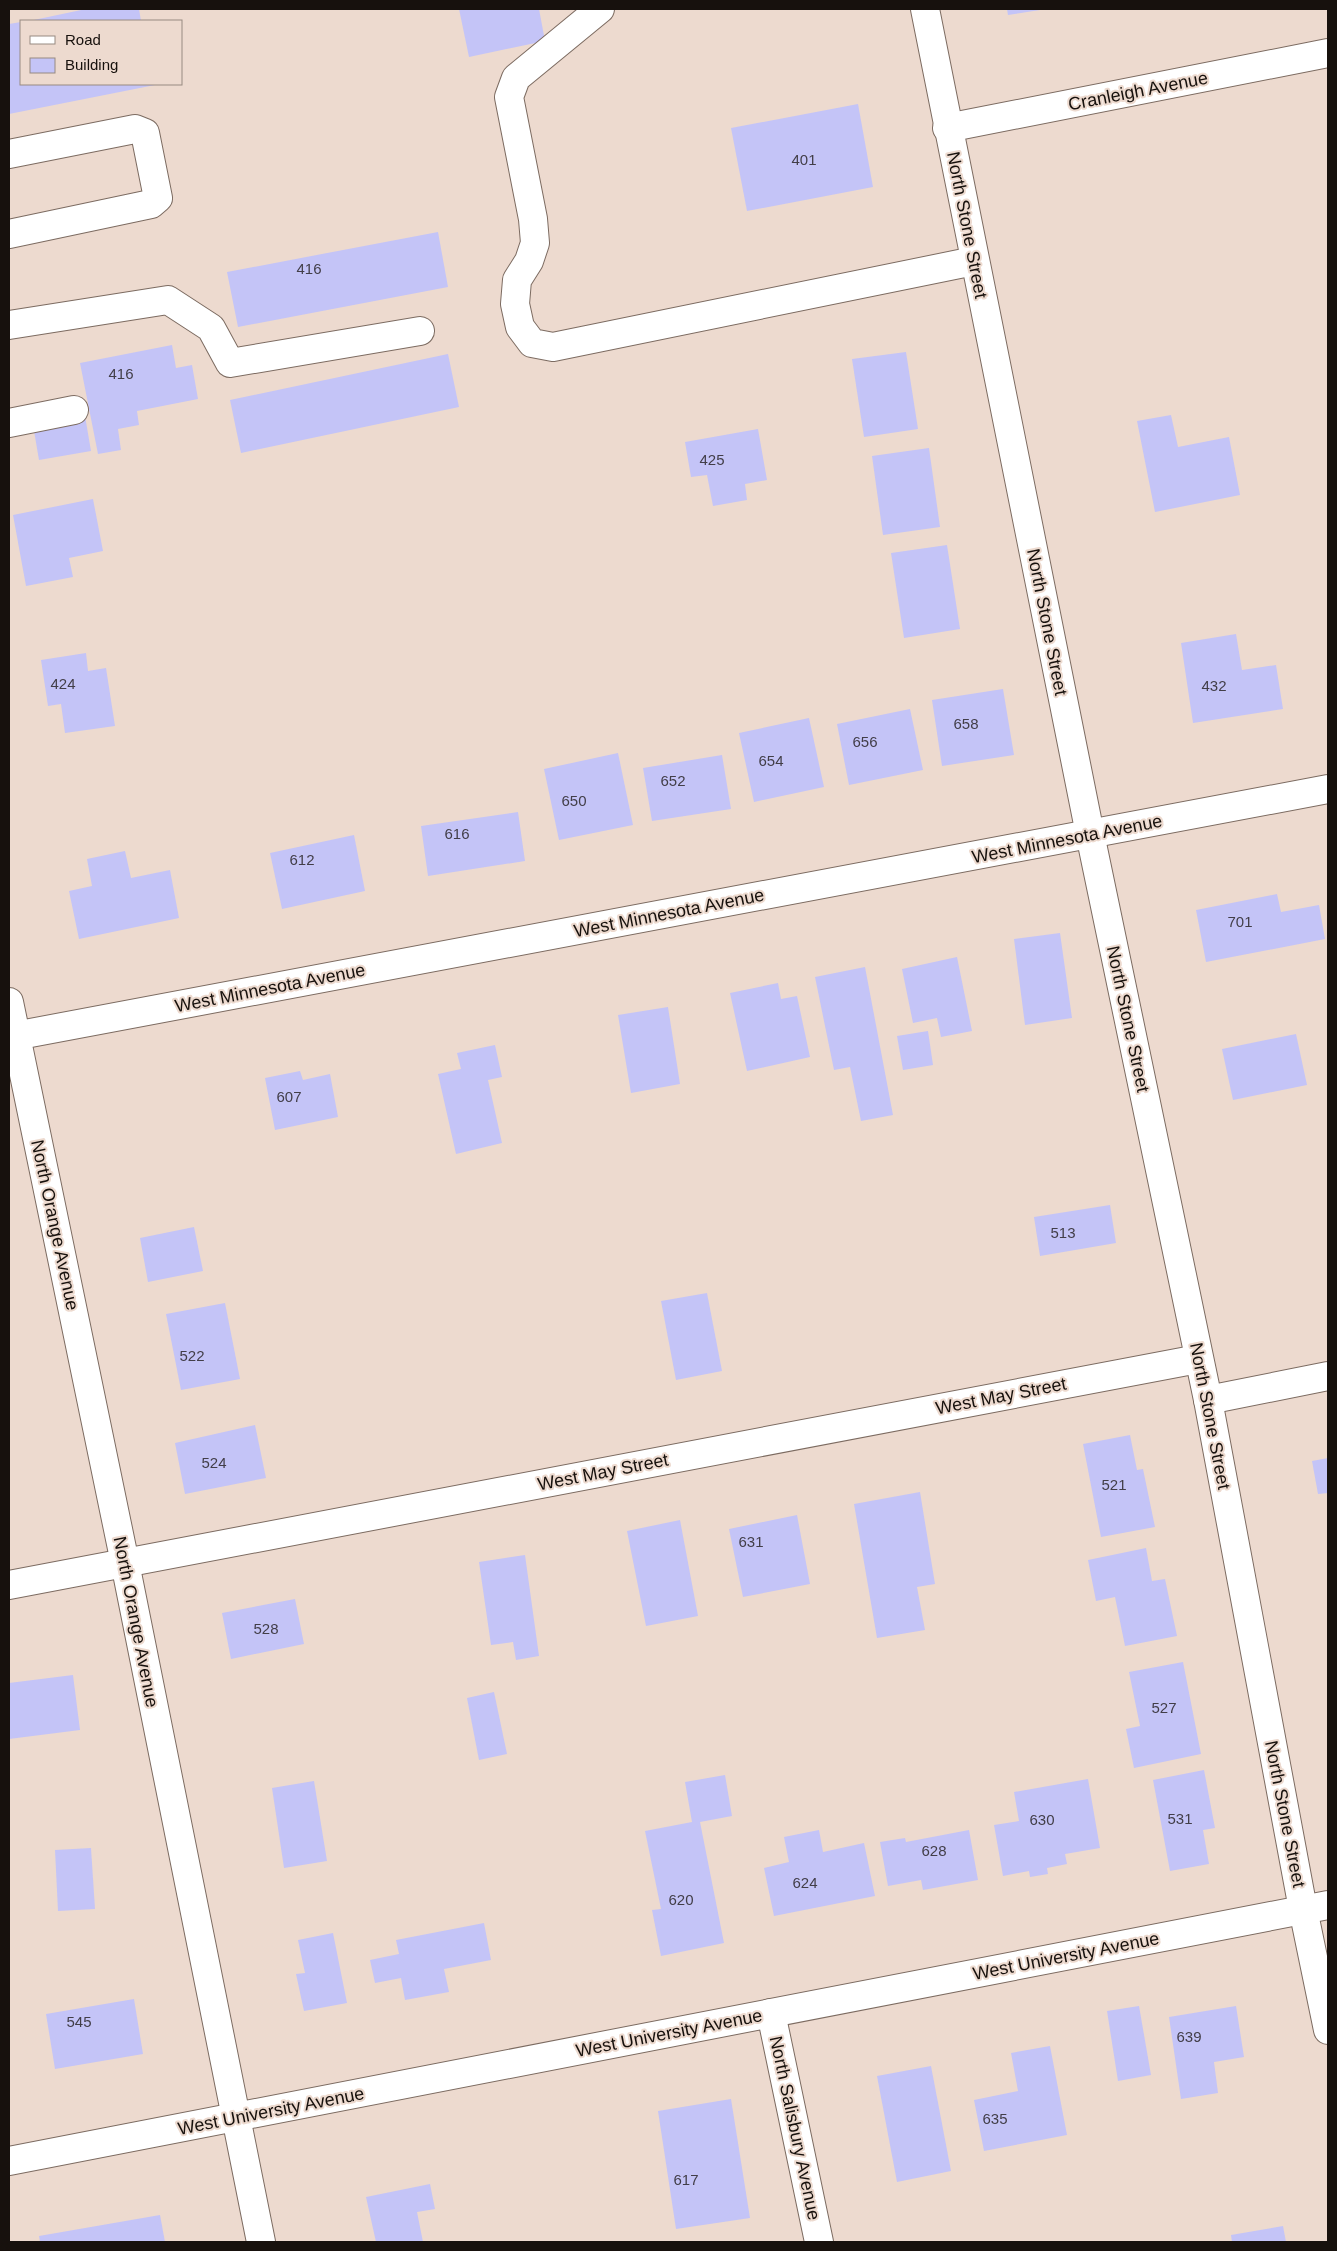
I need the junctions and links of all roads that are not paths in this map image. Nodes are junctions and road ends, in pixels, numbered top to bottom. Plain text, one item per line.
1 (600, 9) edge
2 (925, 9) edge
3 (1328, 53) edge
4 (947, 128) junction
5 (9, 154) edge
6 (9, 234) edge
7 (974, 260) junction
8 (9, 325) edge
9 (420, 331) dead end
10 (74, 410) dead end
11 (9, 423) edge
12 (1328, 790) edge
13 (1090, 834) junction
14 (9, 1002) edge
15 (12, 1036) edge
16 (1198, 1359) junction
17 (1328, 1376) edge
18 (1208, 1400) junction
19 (125, 1563) junction
20 (9, 1585) edge
21 (1316, 1907) edge
22 (771, 2013) junction
23 (1328, 2030) edge
24 (236, 2118) junction
25 (9, 2161) edge
26 (261, 2242) edge
27 (819, 2242) edge

1 - 7 street
2 - 4 street, North Stone Street
3 - 4 street, Cranleigh Avenue
4 - 7 street, North Stone Street
5 - 6 street
7 - 13 street, North Stone Street
8 - 9 street
10 - 11 street
12 - 13 street, West Minnesota Avenue
13 - 15 street, West Minnesota Avenue
13 - 16 street, North Stone Street
14 - 15 street, North Orange Avenue
15 - 19 street, North Orange Avenue
16 - 18 street, North Stone Street
16 - 19 street, West May Street
17 - 18 street
18 - 21 street, North Stone Street
19 - 20 street, West May Street
19 - 24 street, North Orange Avenue
21 - 22 street, West University Avenue
21 - 23 street, North Stone Street
22 - 24 street, West University Avenue
22 - 27 street, North Salisbury Avenue
24 - 25 street, West University Avenue
24 - 26 street, North Orange Avenue

